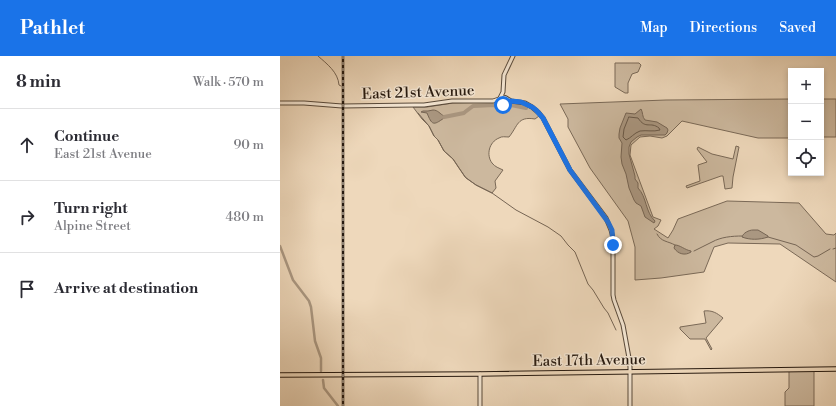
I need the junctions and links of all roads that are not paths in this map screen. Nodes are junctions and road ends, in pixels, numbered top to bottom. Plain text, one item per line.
1 (513, 56) edge
2 (503, 92) junction
3 (500, 98) junction
4 (506, 98) junction
5 (493, 101) junction
6 (511, 101) junction
7 (280, 102) edge
8 (506, 103) junction
9 (500, 104) junction
10 (836, 368) edge
11 (630, 372) junction
12 (480, 374) junction
13 (280, 375) edge
14 (480, 406) edge
15 (630, 406) edge

1 - 2 street
2 - 3 street
2 - 4 street
3 - 4 street
3 - 5 street, East 21st Avenue
3 - 9 street
4 - 6 street
4 - 8 street
5 - 7 street, East 21st Avenue
5 - 9 street, East 21st Avenue
6 - 8 street
6 - 11 street
8 - 9 street
10 - 11 main road, East 17th Avenue
11 - 12 main road, East 17th Avenue
11 - 15 street
12 - 13 main road, East 17th Avenue
12 - 14 street

